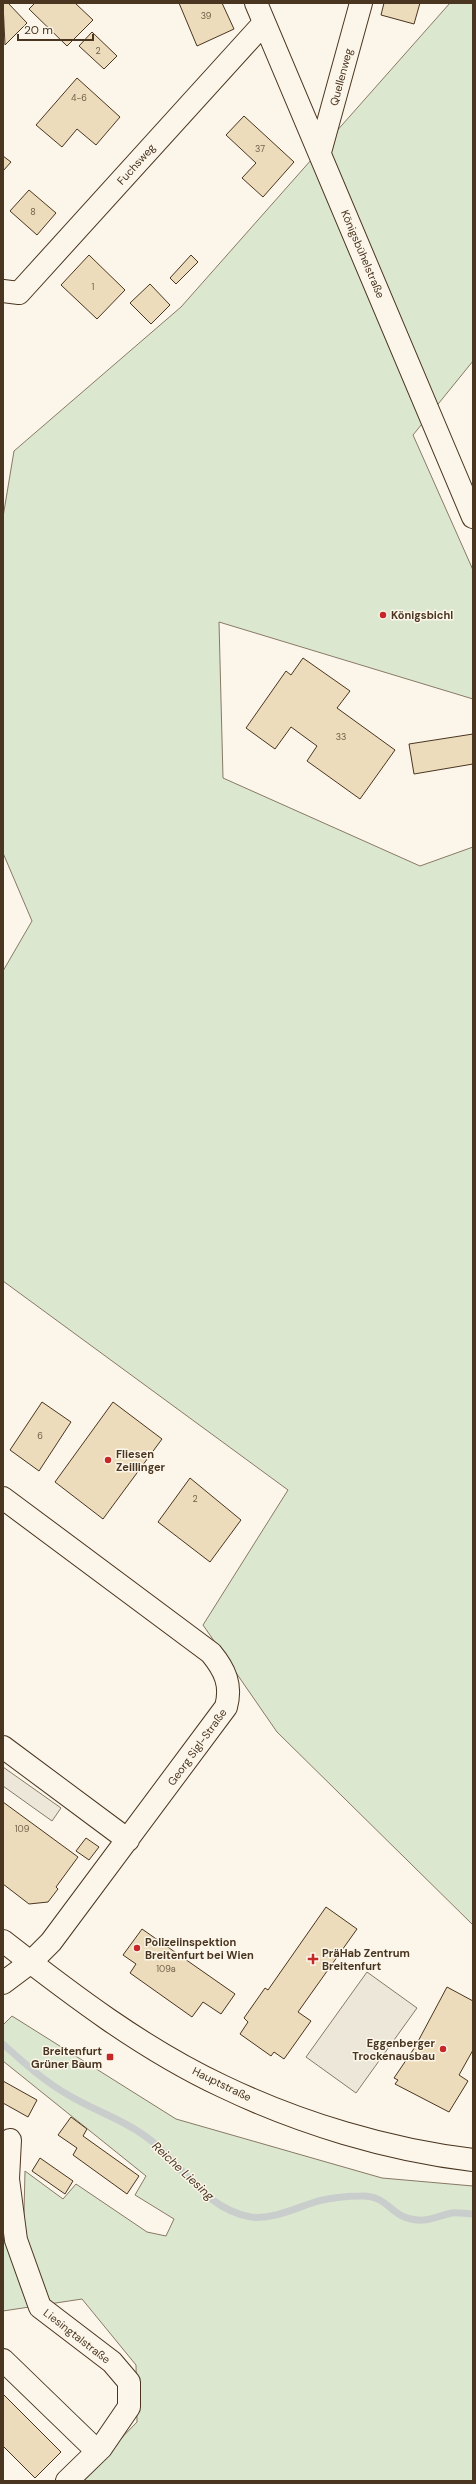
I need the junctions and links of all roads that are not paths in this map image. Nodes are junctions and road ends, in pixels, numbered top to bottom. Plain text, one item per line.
1 (256, 3) edge
2 (361, 3) edge
3 (264, 23) junction
4 (320, 152) junction
5 (3, 291) edge
6 (471, 508) edge
7 (3, 1498) edge
8 (3, 1747) edge
9 (128, 1840) junction
10 (3, 1941) edge
11 (31, 1962) junction
12 (3, 1983) edge
13 (10, 2140) dead end
14 (473, 2160) edge
15 (3, 2360) edge
16 (97, 2451) junction
17 (68, 2481) edge

1 - 3 street, Königsbühelstraße
2 - 4 street, Quellenweg
3 - 4 street, Königsbühelstraße
3 - 5 street, Fuchsweg
4 - 6 street, Königsbühelstraße
7 - 9 street, Georg Sigl-Straße
8 - 9 street
9 - 11 street, Georg Sigl-Straße
10 - 11 street, Hauptstraße
11 - 12 street, Georg Sigl-Straße
11 - 14 street, Hauptstraße
13 - 16 street, Liesingtalstraße
15 - 16 street
16 - 17 street, Liesingtalstraße

